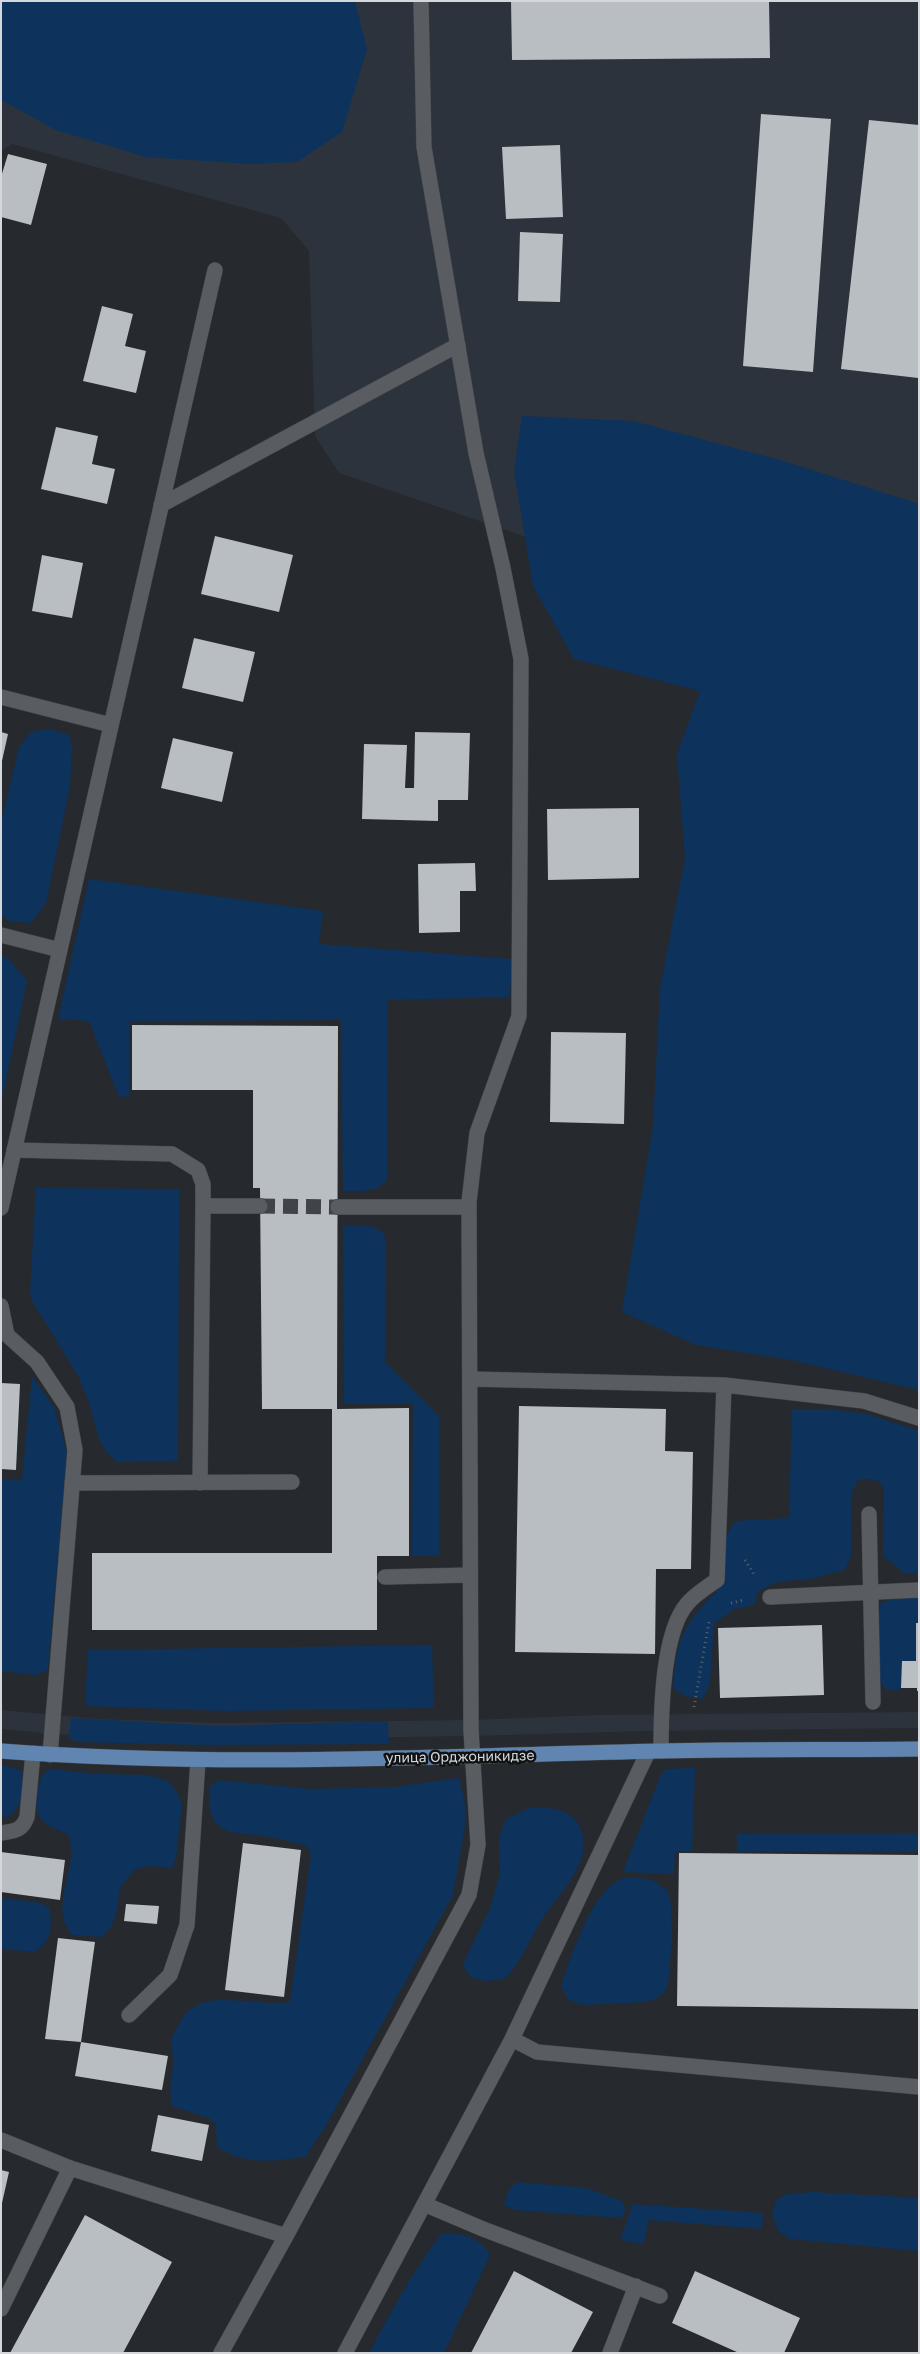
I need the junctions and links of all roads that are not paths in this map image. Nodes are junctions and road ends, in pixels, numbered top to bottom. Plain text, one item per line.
1 (421, 1) edge
2 (215, 270) dead end
3 (458, 345) junction
4 (162, 505) junction
5 (1, 697) edge
6 (111, 725) junction
7 (1, 935) edge
8 (60, 950) junction
9 (14, 1150) junction
10 (203, 1206) junction
11 (260, 1206) tunnel mouth
12 (338, 1207) tunnel mouth
13 (469, 1207) junction
14 (1, 1208) edge
15 (1, 1306) edge
16 (470, 1379) junction
17 (724, 1384) junction
18 (919, 1418) edge
19 (292, 1482) dead end
20 (72, 1483) junction
21 (200, 1483) junction
22 (869, 1514) dead end
23 (470, 1575) junction
24 (385, 1577) dead end
25 (919, 1590) edge
26 (872, 1591) junction
27 (770, 1597) road end
28 (873, 1702) dead end
29 (919, 1749) edge
30 (1, 1751) edge
31 (654, 1752) junction
32 (33, 1753) junction
33 (50, 1755) junction
34 (473, 1757) junction
35 (198, 1760) junction
36 (1, 1833) edge
37 (129, 2015) dead end
38 (512, 2040) junction
39 (919, 2087) edge
40 (1, 2140) edge
41 (70, 2168) junction
42 (424, 2204) junction
43 (286, 2236) junction
44 (636, 2286) junction
45 (660, 2296) dead end
46 (1, 2309) edge
47 (220, 2353) edge
48 (345, 2353) edge
49 (610, 2353) edge

1 - 3 street
2 - 4 street
3 - 4 street
3 - 13 street
4 - 6 street
5 - 6 street
6 - 8 street
7 - 8 street
8 - 9 street
9 - 10 street
9 - 14 street
10 - 11 street
10 - 21 street
12 - 13 street
13 - 16 street
15 - 20 street
16 - 17 street
16 - 23 street
17 - 18 street
17 - 31 street
19 - 21 street
20 - 21 street
20 - 33 street
22 - 26 street
23 - 24 street
23 - 34 street
25 - 26 street
26 - 27 street
26 - 28 street
29 - 31 main road, улица Орджоникидзе
30 - 32 main road, улица Орджоникидзе
31 - 34 main road, улица Орджоникидзе
31 - 38 street
32 - 33 main road, улица Орджоникидзе
32 - 36 street
33 - 35 main road, улица Орджоникидзе
34 - 35 main road, улица Орджоникидзе
34 - 43 street
35 - 37 street
38 - 39 street
38 - 42 street
40 - 41 street
41 - 43 street
41 - 46 street
42 - 44 street
42 - 48 street
43 - 47 street
44 - 45 street
44 - 49 street

